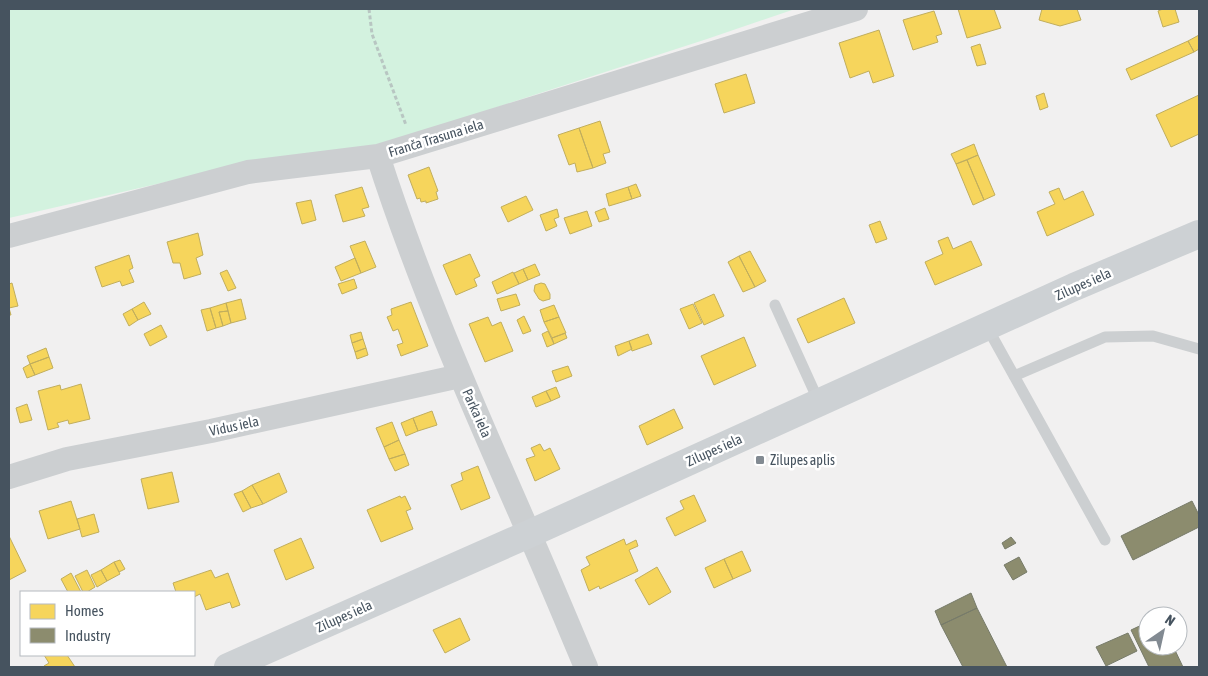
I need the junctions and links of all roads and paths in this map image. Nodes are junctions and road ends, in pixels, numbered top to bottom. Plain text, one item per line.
1 (369, 9) edge
2 (856, 9) edge
3 (414, 144) junction
4 (378, 156) junction
5 (1199, 234) edge
6 (9, 236) edge
7 (775, 305) dead end
8 (987, 327) junction
9 (1199, 349) edge
10 (460, 376) junction
11 (1014, 376) junction
12 (819, 402) junction
13 (9, 477) edge
14 (529, 534) junction
15 (1105, 540) dead end
16 (228, 667) edge
17 (586, 667) edge

1 - 3 path
2 - 3 street, Franča Trasuna iela
3 - 4 street, Franča Trasuna iela
4 - 6 street, Franča Trasuna iela
4 - 10 street, Parka iela
5 - 8 main road, Zilupes iela
7 - 12 lane
8 - 11 lane
8 - 12 main road, Zilupes iela
9 - 11 lane
10 - 13 street, Vidus iela
10 - 14 street, Parka iela
11 - 15 lane
12 - 14 main road, Zilupes iela
14 - 16 main road, Zilupes iela
14 - 17 street, Parka iela

